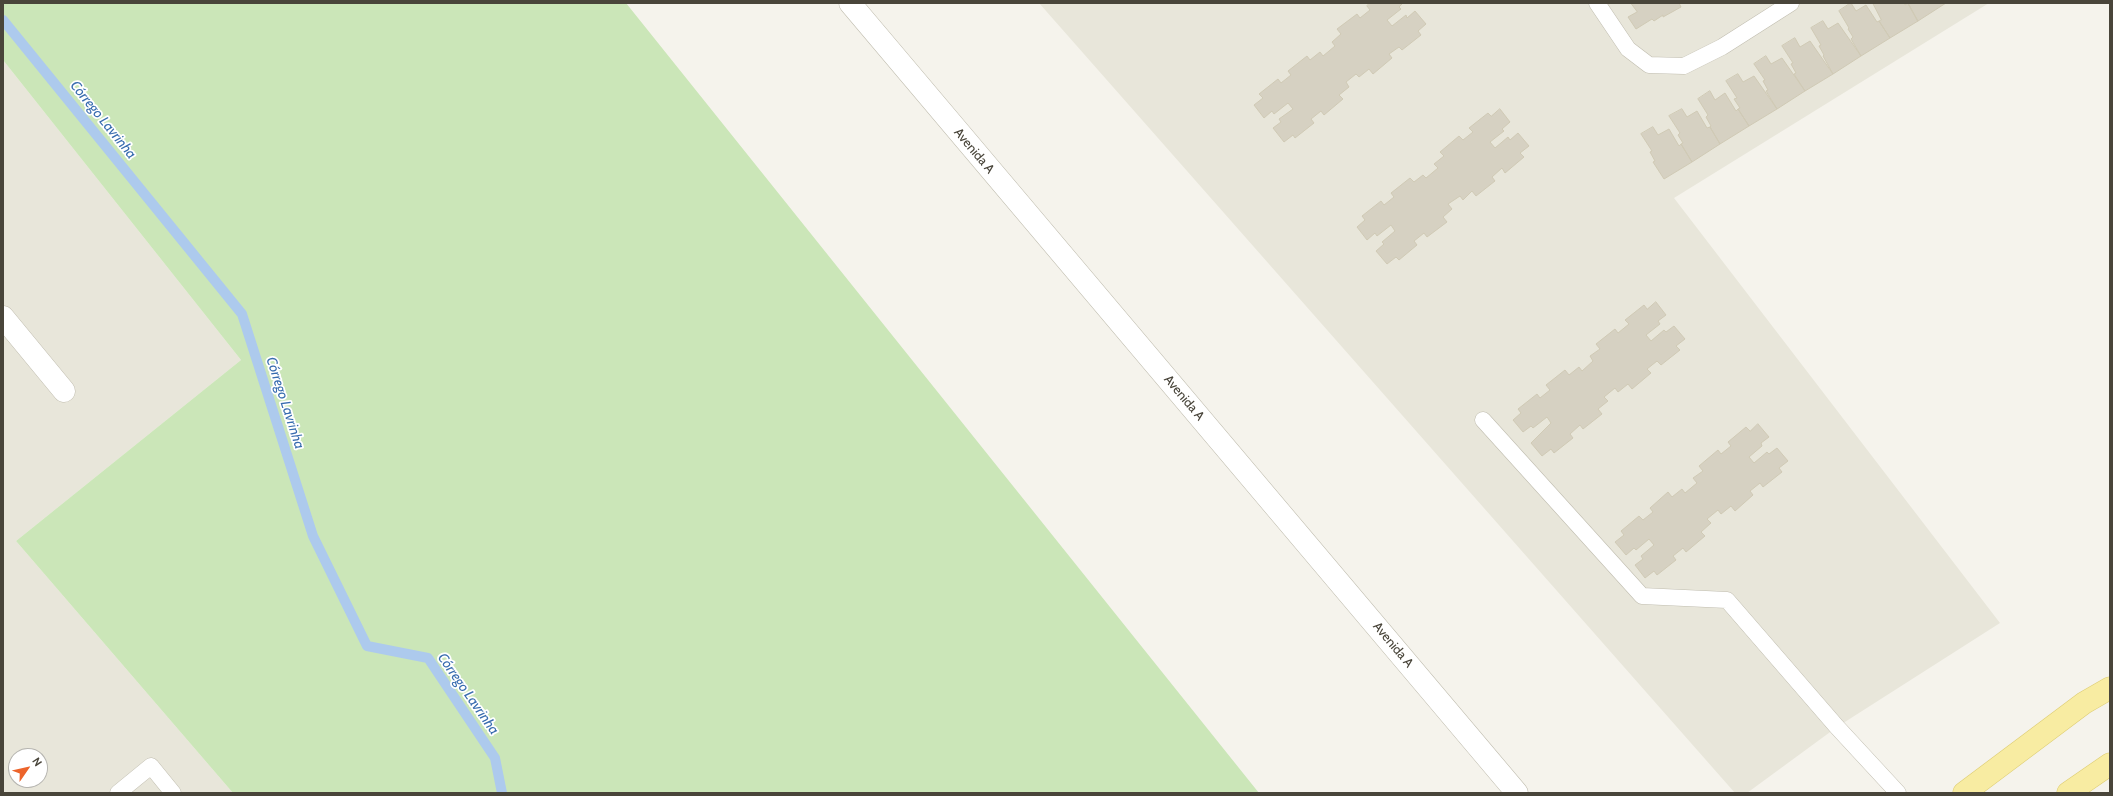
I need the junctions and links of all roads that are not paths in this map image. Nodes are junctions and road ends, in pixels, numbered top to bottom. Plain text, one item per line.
1 (850, 3) edge
2 (1597, 3) edge
3 (1791, 3) edge
4 (3, 317) edge
5 (64, 391) dead end
6 (1483, 420) dead end
7 (2110, 688) edge
8 (2110, 764) edge
9 (118, 793) edge
10 (173, 793) edge
11 (1517, 793) edge
12 (1898, 793) edge
13 (1964, 793) edge
14 (2068, 793) edge

1 - 11 street, Avenida A
2 - 3 lane
4 - 5 street
6 - 12 lane
7 - 13 main road
8 - 14 main road
9 - 10 lane

